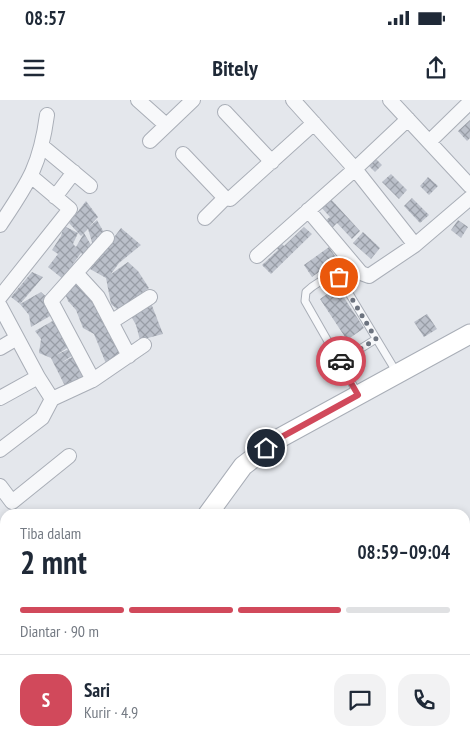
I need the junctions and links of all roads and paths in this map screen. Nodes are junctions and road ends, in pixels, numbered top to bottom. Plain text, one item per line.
1 (138, 100) edge
2 (193, 100) edge
3 (293, 100) edge
4 (390, 100) edge
5 (470, 102) edge
6 (225, 112) dead end
7 (47, 115) dead end
8 (408, 120) junction
9 (314, 123) junction
10 (166, 125) junction
11 (150, 141) dead end
12 (429, 142) junction
13 (43, 147) junction
14 (183, 154) dead end
15 (272, 162) junction
16 (355, 169) junction
17 (74, 172) junction
18 (32, 177) junction
19 (90, 186) dead end
20 (470, 186) edge
21 (55, 197) junction
22 (225, 198) junction
23 (470, 198) edge
24 (308, 210) junction
25 (205, 218) dead end
26 (0, 225) edge
27 (107, 238) dead end
28 (415, 245) junction
29 (257, 256) dead end
30 (76, 273) junction
31 (0, 297) edge
32 (150, 297) dead end
33 (0, 306) edge
34 (111, 322) junction
35 (470, 334) edge
36 (17, 338) junction
37 (376, 339) junction
38 (144, 345) dead end
39 (0, 348) edge
40 (129, 356) junction
41 (339, 362) junction
42 (398, 373) junction
43 (38, 377) junction
44 (93, 380) junction
45 (358, 395) junction
46 (0, 398) edge
47 (52, 400) junction
48 (0, 450) edge
49 (69, 456) dead end
50 (0, 486) edge
51 (211, 509) edge

1 - 10 street
2 - 10 street
3 - 9 street
4 - 8 street
5 - 12 street
6 - 15 street
7 - 13 street
8 - 12 street
8 - 16 street
9 - 15 street
9 - 16 street
10 - 11 street
12 - 20 street
13 - 17 street
13 - 18 street
14 - 22 street
15 - 22 street
16 - 24 street
16 - 28 street
17 - 19 street
17 - 21 street
18 - 21 street
18 - 26 street
21 - 31 street
22 - 25 street
23 - 28 street
24 - 28 street
24 - 29 street
27 - 30 street
30 - 34 street
30 - 44 street
32 - 34 street
33 - 36 street
34 - 40 street
35 - 42 main road
36 - 39 street
36 - 43 street
37 - 41 lane
37 - 41 lane
37 - 42 lane
38 - 40 street
40 - 44 street
41 - 45 lane
42 - 45 main road
43 - 46 street
43 - 47 street
44 - 47 street
45 - 51 main road
47 - 48 street
49 - 50 street

